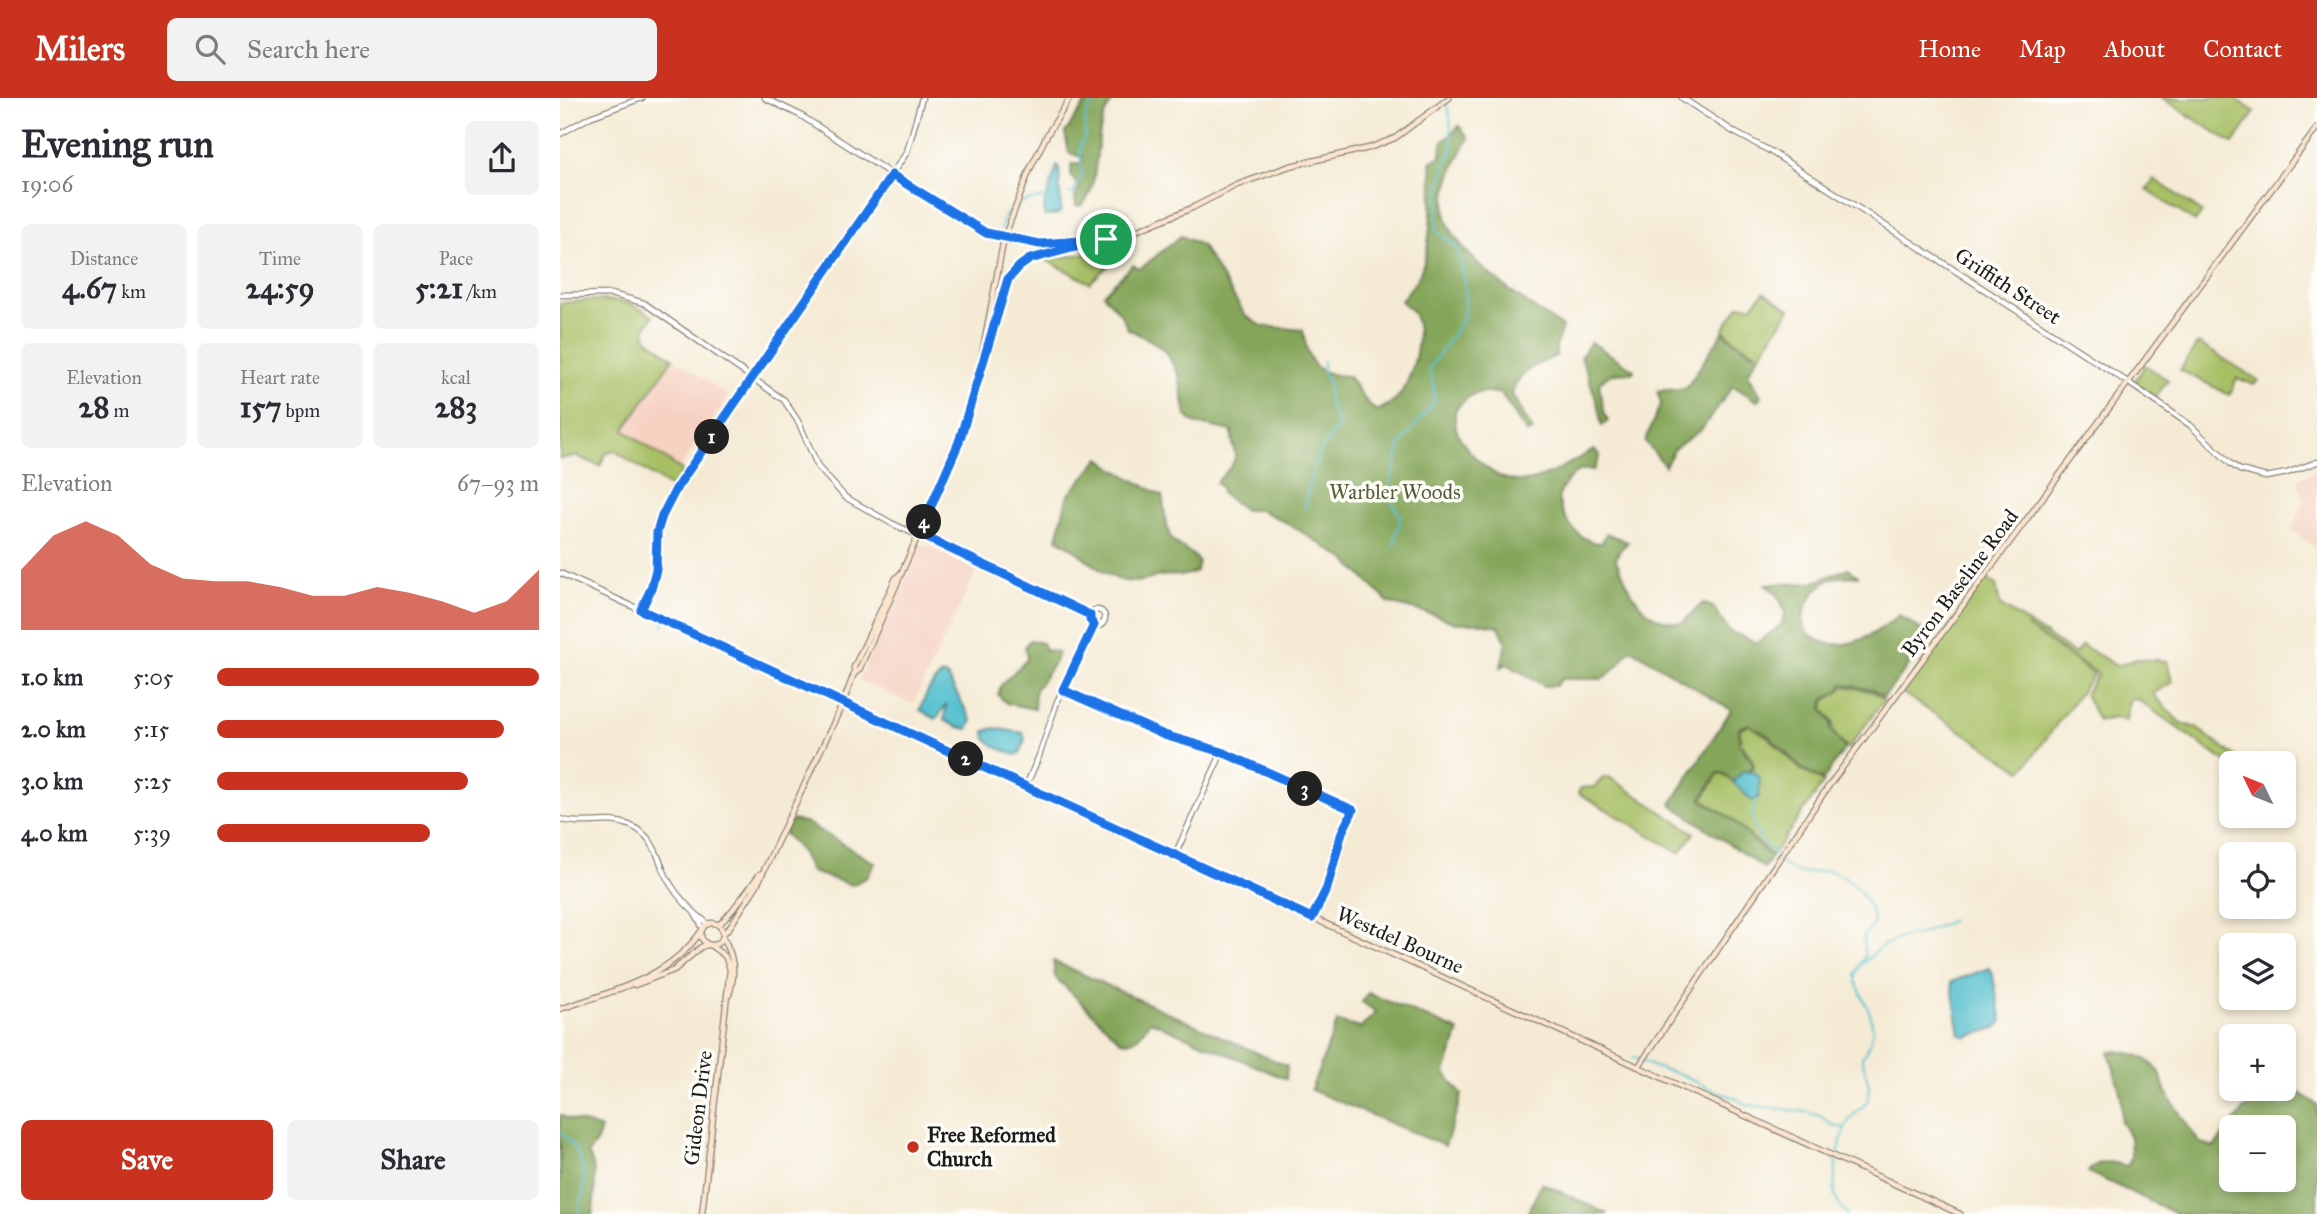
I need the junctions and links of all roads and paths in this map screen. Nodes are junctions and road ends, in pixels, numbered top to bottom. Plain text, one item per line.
1 (642, 98) edge
2 (765, 98) edge
3 (922, 98) edge
4 (1070, 98) edge
5 (1450, 98) edge
6 (1682, 98) edge
7 (2317, 128) edge
8 (560, 134) edge
9 (892, 175) junction
10 (1004, 238) junction
11 (1106, 239) junction
12 (560, 295) edge
13 (753, 378) junction
14 (2129, 383) junction
15 (974, 397) junction
16 (2317, 462) edge
17 (919, 534) junction
18 (560, 573) edge
19 (641, 610) junction
20 (1090, 615) junction
21 (1094, 625) junction
22 (1063, 690) junction
23 (843, 703) junction
24 (1222, 752) junction
25 (1026, 786) junction
26 (560, 820) edge
27 (1175, 855) junction
28 (764, 868) junction
29 (1312, 918) junction
30 (718, 925) junction
31 (704, 927) junction
32 (723, 936) junction
33 (709, 945) junction
34 (631, 985) junction
35 (726, 1006) junction
36 (560, 1009) edge
37 (1639, 1066) junction
38 (702, 1214) edge
39 (1960, 1214) edge

1 - 8 street
2 - 9 street
3 - 9 street
4 - 10 main road
5 - 11 main road
6 - 14 street, Griffith Street
7 - 14 main road, Byron Baseline Road
9 - 10 street
9 - 13 street
10 - 11 main road
10 - 15 main road
11 - 15 main road
12 - 13 street
13 - 17 street
13 - 19 street
14 - 16 street, Griffith Street
14 - 37 main road, Byron Baseline Road
15 - 17 main road
17 - 20 street
17 - 23 main road
18 - 19 street, Westdel Bourne
19 - 23 street, Westdel Bourne
20 - 21 street
20 - 21 street
21 - 22 street
22 - 24 street
22 - 25 street
23 - 25 main road, Westdel Bourne
23 - 28 main road
24 - 27 street
24 - 29 street
25 - 27 main road, Westdel Bourne
26 - 31 street
27 - 29 main road, Westdel Bourne
28 - 30 main road
28 - 32 main road
29 - 37 main road, Westdel Bourne
30 - 31 main road
30 - 32 main road
31 - 33 main road
31 - 34 main road
32 - 33 main road
32 - 35 main road, Gideon Drive
33 - 34 main road
33 - 35 main road, Gideon Drive
34 - 36 main road
35 - 38 main road, Gideon Drive
37 - 39 main road, Westdel Bourne

